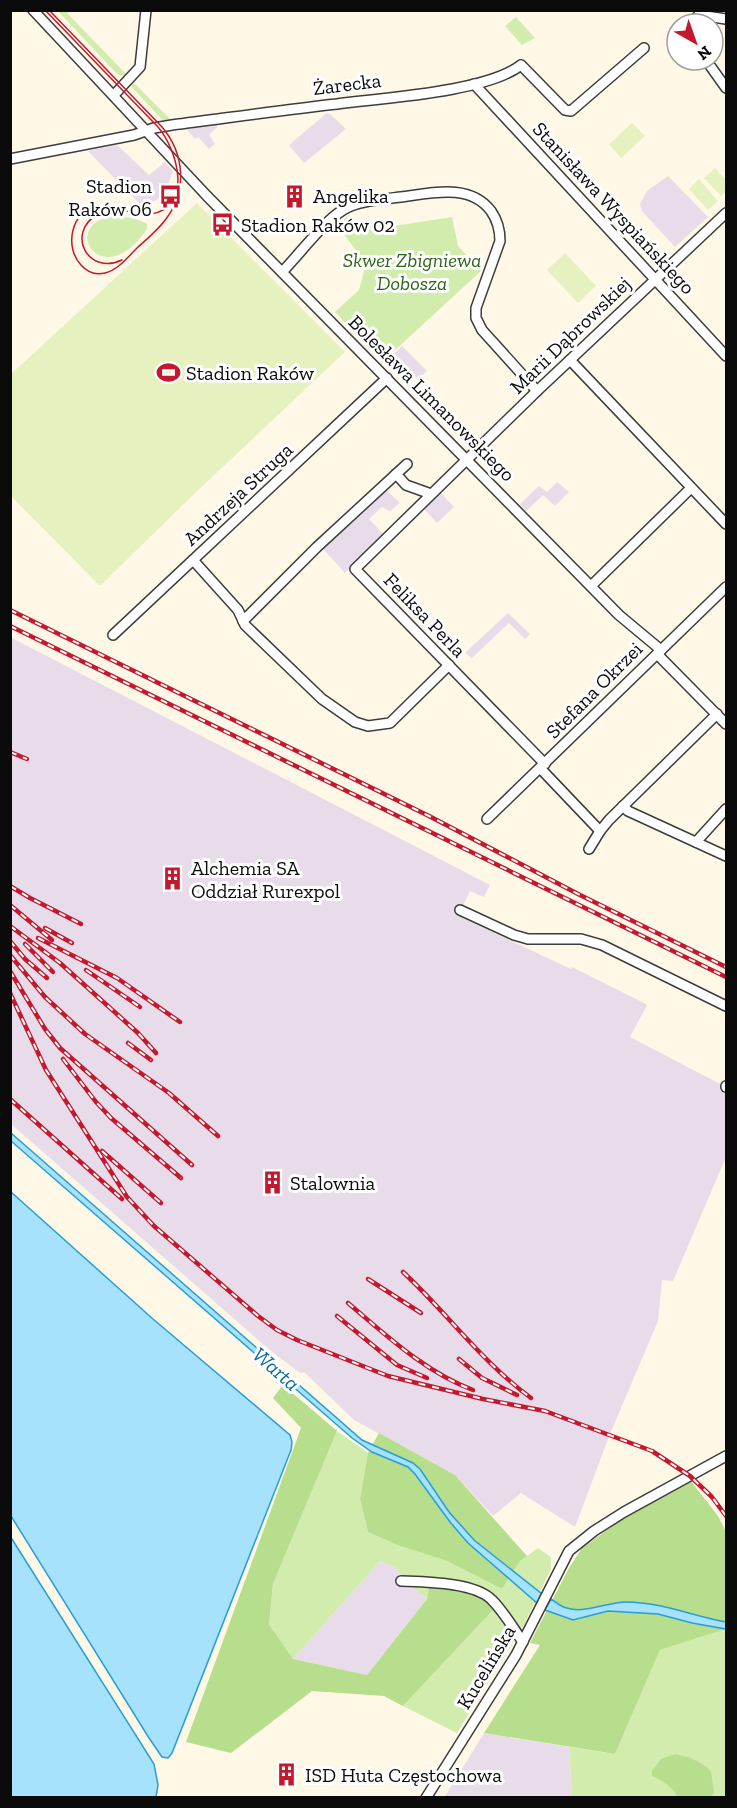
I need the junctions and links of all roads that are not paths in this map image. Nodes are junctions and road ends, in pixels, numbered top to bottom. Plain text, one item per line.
1 (33, 10) edge
2 (146, 10) edge
3 (644, 48) dead end
4 (715, 72) edge
5 (474, 84) junction
6 (726, 88) edge
7 (114, 95) junction
8 (146, 132) junction
9 (10, 159) edge
10 (726, 213) edge
11 (282, 272) junction
12 (655, 279) junction
13 (726, 356) edge
14 (570, 360) junction
15 (387, 378) junction
16 (537, 391) junction
17 (466, 459) junction
18 (407, 464) dead end
19 (396, 474) junction
20 (691, 488) junction
21 (431, 494) junction
22 (726, 524) edge
23 (193, 560) junction
24 (591, 586) junction
25 (726, 586) edge
26 (243, 621) junction
27 (113, 635) dead end
28 (659, 652) junction
29 (449, 665) junction
30 (717, 714) junction
31 (726, 724) edge
32 (543, 766) junction
33 (623, 806) junction
34 (726, 809) edge
35 (487, 819) dead end
36 (600, 831) junction
37 (696, 842) junction
38 (589, 849) dead end
39 (726, 856) edge
40 (460, 910) dead end
41 (726, 1006) edge
42 (726, 1456) edge
43 (401, 1581) dead end
44 (523, 1642) junction
45 (426, 1797) edge

1 - 7 street, Bolesława Limanowskiego
2 - 7 street
3 - 5 street, Żarecka
4 - 6 street
5 - 8 street, Żarecka
5 - 12 street, Stanisława Wyspiańskiego
7 - 8 street, Bolesława Limanowskiego
8 - 9 street, Żarecka
8 - 11 street, Bolesława Limanowskiego
10 - 12 street, Marii Dąbrowskiej
11 - 15 street, Bolesława Limanowskiego
11 - 16 street
12 - 13 street, Stanisława Wyspiańskiego
12 - 14 street, Marii Dąbrowskiej
14 - 16 street, Marii Dąbrowskiej
14 - 20 street
15 - 17 street, Bolesława Limanowskiego
15 - 23 street, Andrzeja Struga
16 - 17 street, Marii Dąbrowskiej
17 - 21 street, Feliksa Perla
17 - 24 street, Bolesława Limanowskiego
18 - 19 street
19 - 21 street
19 - 26 street
20 - 22 street
20 - 24 street
21 - 29 street, Feliksa Perla
23 - 26 street
23 - 27 street, Andrzeja Struga
24 - 28 street, Bolesława Limanowskiego
25 - 28 street, Stefana Okrzei
26 - 29 street
28 - 30 street, Bolesława Limanowskiego
28 - 32 street, Stefana Okrzei
29 - 32 street, Feliksa Perla
30 - 31 street, Bolesława Limanowskiego
30 - 33 street
32 - 35 street, Stefana Okrzei
32 - 36 street, Feliksa Perla
33 - 36 street
33 - 37 street
34 - 37 street
36 - 38 street
37 - 39 street
40 - 41 street
42 - 44 street, Kucelińska
43 - 44 street
44 - 45 street, Kucelińska

